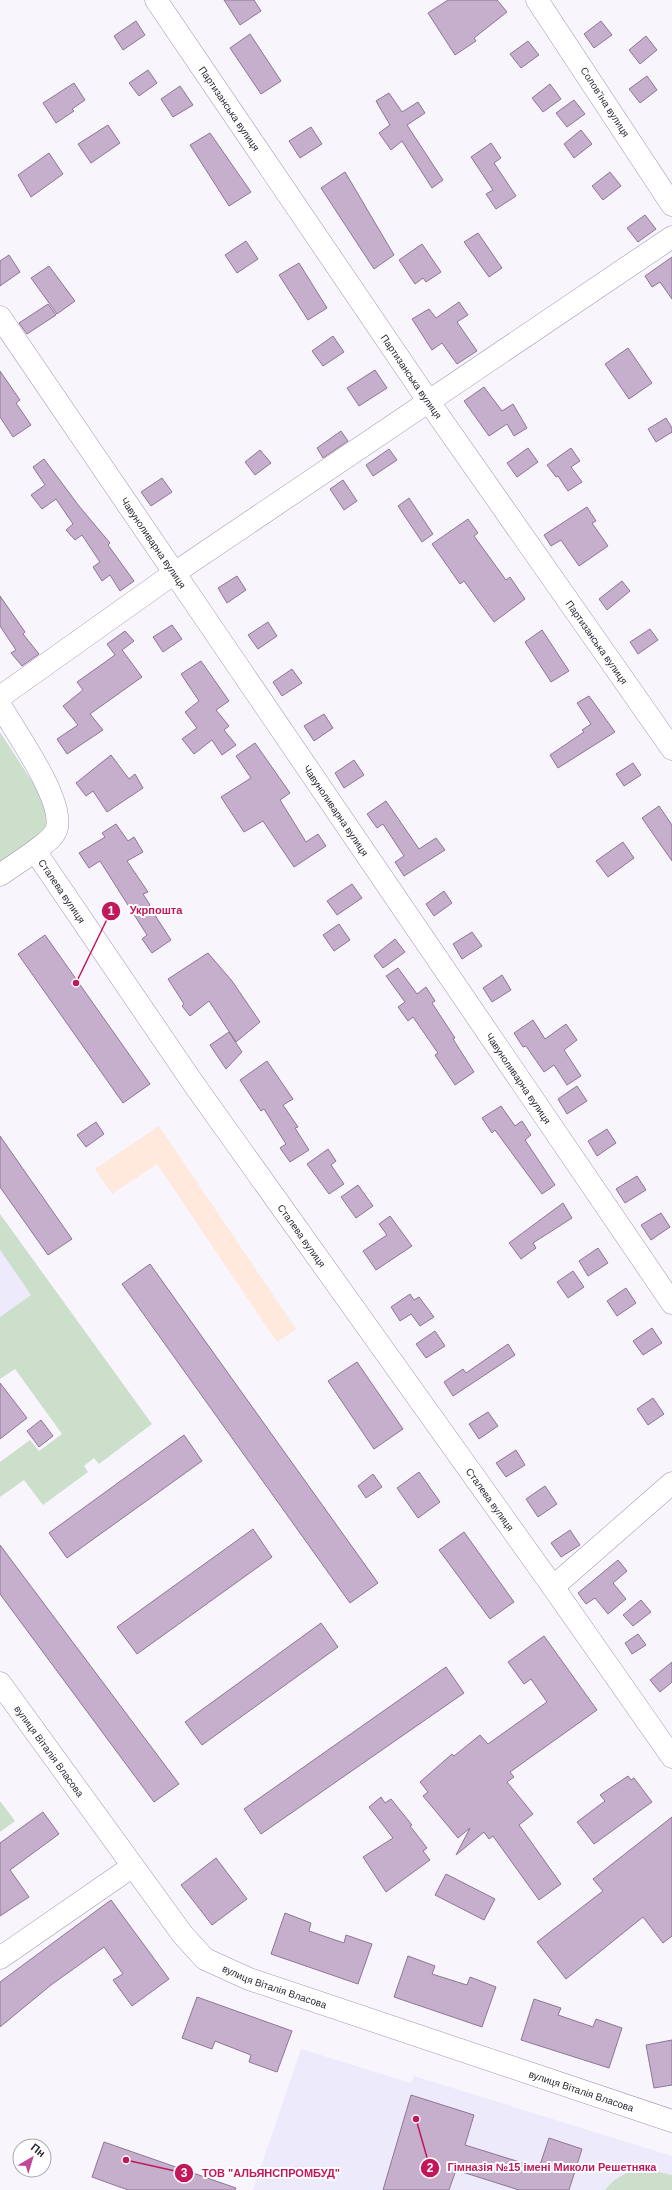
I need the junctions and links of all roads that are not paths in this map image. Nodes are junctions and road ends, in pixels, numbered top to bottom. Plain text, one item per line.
1 (156, 0) edge
2 (537, 0) edge
3 (672, 204) edge
4 (672, 237) edge
5 (0, 317) edge
6 (430, 402) junction
7 (174, 574) junction
8 (0, 697) edge
9 (0, 705) edge
10 (672, 749) edge
11 (35, 851) junction
12 (0, 875) edge
13 (672, 1303) edge
14 (672, 1483) edge
15 (553, 1587) junction
16 (0, 1683) edge
17 (672, 1757) edge
18 (133, 1866) junction
19 (0, 1958) edge
20 (672, 2121) edge

1 - 6 street, Партизанська вулиця
2 - 3 street, Соловʼїна вулиця
4 - 6 street
5 - 7 street, Чавуноливарна вулиця
6 - 7 street
6 - 10 street, Партизанська вулиця
7 - 8 street
7 - 13 street, Чавуноливарна вулиця
9 - 11 street, Сталева вулиця
11 - 12 street
11 - 15 street, Сталева вулиця
14 - 15 street
15 - 17 street, Сталева вулиця
16 - 18 street, вулиця Віталія Власова
18 - 19 street
18 - 20 street, вулиця Віталія Власова

